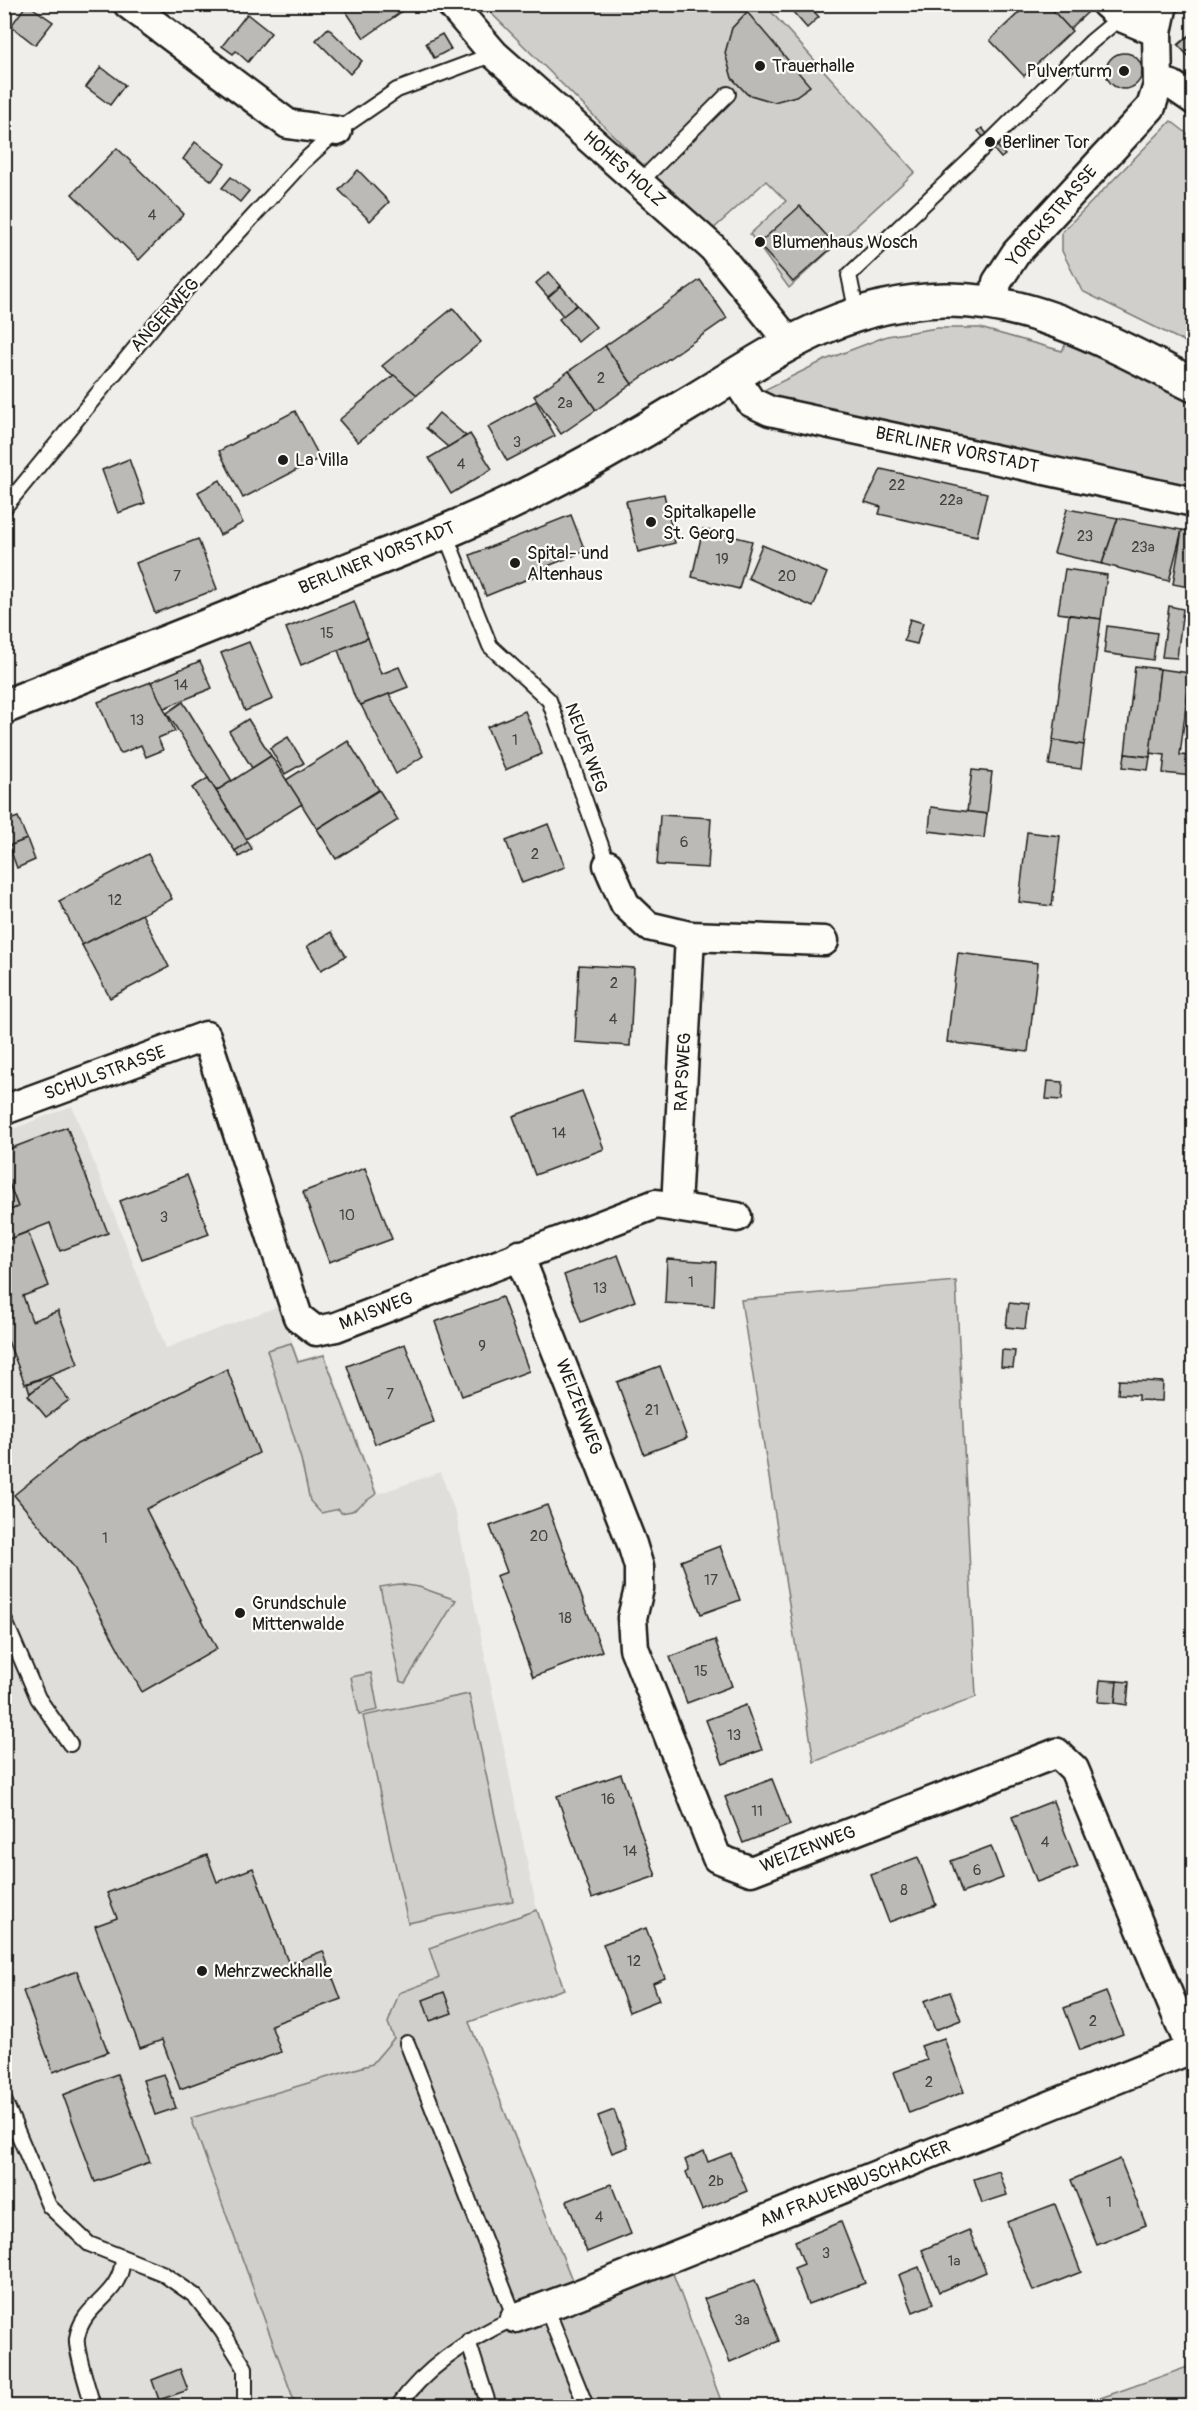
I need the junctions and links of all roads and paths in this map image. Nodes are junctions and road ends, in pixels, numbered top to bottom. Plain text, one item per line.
1 (128, 4) edge
2 (451, 4) edge
3 (1113, 11) edge
4 (1160, 18) edge
5 (494, 54) junction
6 (1158, 81) junction
7 (728, 94) dead end
8 (1194, 100) edge
9 (337, 131) junction
10 (640, 182) junction
11 (994, 303) junction
12 (858, 314) junction
13 (789, 342) junction
14 (734, 376) junction
15 (1194, 385) edge
16 (1194, 502) edge
17 (4, 508) edge
18 (444, 531) junction
19 (4, 707) edge
20 (608, 865) joint
21 (690, 936) junction
22 (824, 941) dead end
23 (206, 1036) joint
24 (4, 1110) edge
25 (676, 1207) junction
26 (737, 1217) dead end
27 (519, 1256) junction
28 (4, 1619) edge
29 (70, 1744) dead end
30 (407, 2043) dead end
31 (1192, 2049) edge
32 (4, 2100) edge
33 (123, 2259) junction
34 (546, 2307) junction
35 (515, 2318) junction
36 (468, 2341) junction
37 (93, 2406) edge
38 (245, 2406) edge
39 (398, 2406) edge
40 (489, 2406) edge
41 (586, 2406) edge

1 - 9 street
2 - 5 street, HOHES HOLZ
3 - 4 street
3 - 12 lane
4 - 6 street, YORCKSTRASSE
5 - 9 lane, ANGERWEG
5 - 10 street, HOHES HOLZ
6 - 8 street
6 - 11 street, YORCKSTRASSE
7 - 10 lane
9 - 17 lane, ANGERWEG
10 - 13 street, HOHES HOLZ
11 - 12 main road, BERLINER VORSTADT
11 - 15 main road, BERLINER VORSTADT
12 - 13 main road, BERLINER VORSTADT
13 - 14 main road, BERLINER VORSTADT
14 - 16 street, BERLINER VORSTADT
14 - 18 main road, BERLINER VORSTADT
18 - 19 main road, BERLINER VORSTADT
18 - 20 lane, NEUER WEG
20 - 21 street
21 - 22 street
21 - 25 street, RAPSWEG
23 - 24 street, SCHULSTRASSE
23 - 27 street, MAISWEG
25 - 26 street, MAISWEG
25 - 27 street, MAISWEG
27 - 31 street, WEIZENWEG
28 - 29 lane
30 - 35 lane
31 - 34 street, AM FRAUENBUSCHACKER
32 - 33 lane
33 - 37 lane
33 - 38 lane
34 - 35 street, AM FRAUENBUSCHACKER
34 - 41 lane
35 - 36 lane
36 - 39 lane
36 - 40 lane

